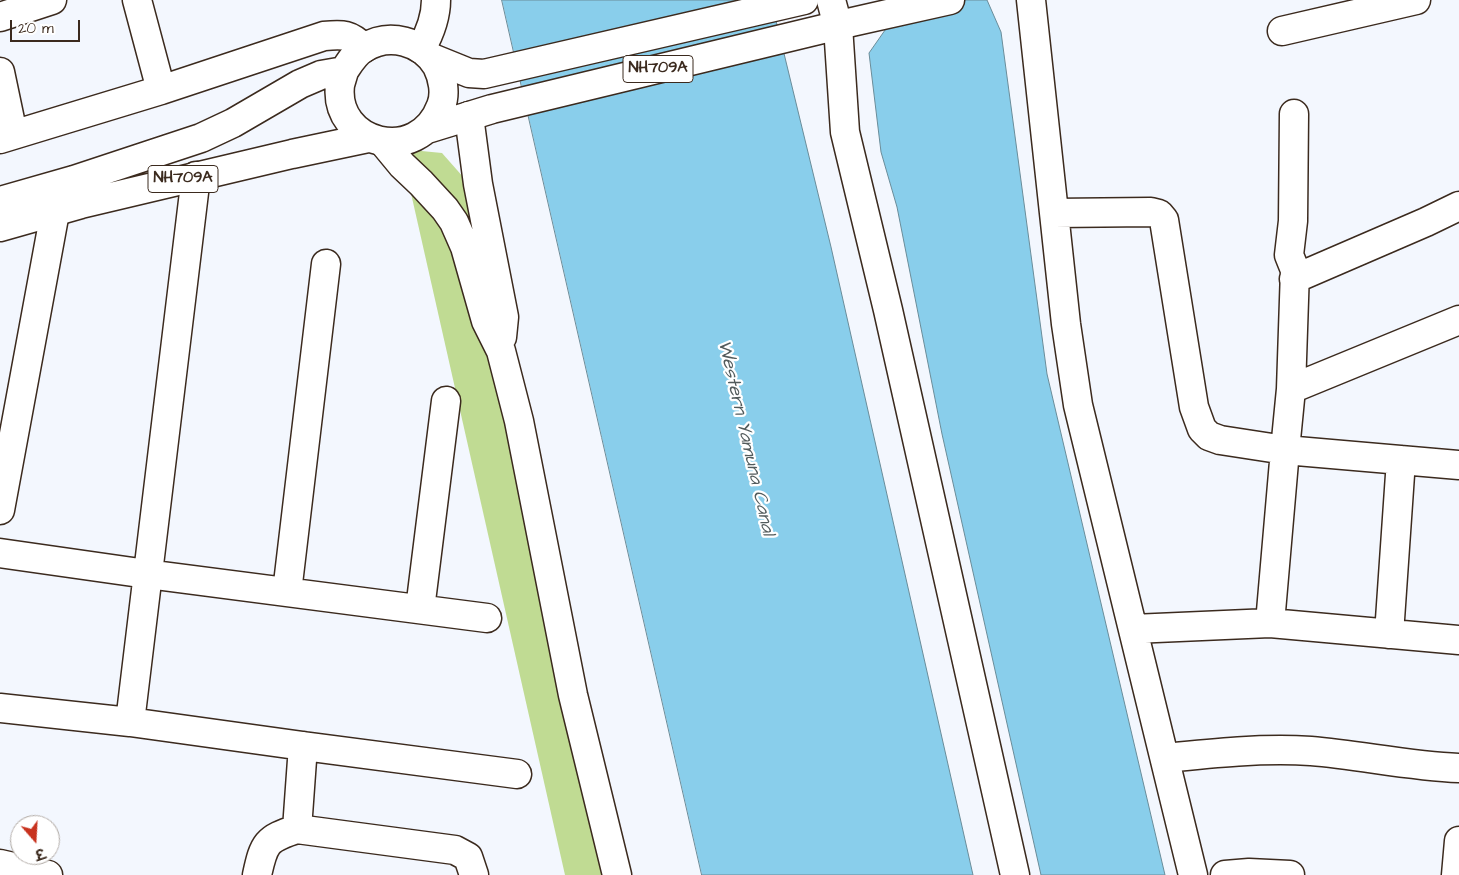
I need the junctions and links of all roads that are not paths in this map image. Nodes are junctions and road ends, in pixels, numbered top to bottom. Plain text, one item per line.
1 (52, 0) edge
2 (136, 0) edge
3 (436, 0) edge
4 (804, 0) edge
5 (831, 0) edge
6 (950, 0) edge
7 (1032, 0) edge
8 (1416, 0) edge
9 (0, 17) edge
10 (838, 26) junction
11 (1282, 30) dead end
12 (364, 48) junction
13 (426, 53) junction
14 (344, 71) junction
15 (0, 72) edge
16 (161, 90) junction
17 (481, 112) junction
18 (1294, 114) dead end
19 (427, 129) junction
20 (7, 136) edge
21 (376, 140) junction
22 (196, 176) junction
23 (0, 201) edge
24 (1459, 206) edge
25 (55, 212) junction
26 (1054, 212) junction
27 (0, 227) edge
28 (326, 264) dead end
29 (1294, 279) junction
30 (1459, 320) edge
31 (501, 351) junction
32 (1291, 389) junction
33 (446, 401) dead end
34 (1284, 450) junction
35 (1401, 460) junction
36 (1459, 465) edge
37 (0, 510) edge
38 (0, 553) edge
39 (147, 574) junction
40 (287, 592) junction
41 (420, 609) junction
42 (487, 618) dead end
43 (1270, 623) junction
44 (1133, 629) junction
45 (1389, 634) junction
46 (1459, 640) edge
47 (0, 708) edge
48 (130, 722) junction
49 (302, 746) junction
50 (1166, 758) junction
51 (1459, 768) edge
52 (517, 774) dead end
53 (297, 829) junction
54 (1459, 841) edge
55 (0, 864) edge
56 (48, 875) edge
57 (256, 875) edge
58 (474, 875) edge
59 (617, 875) edge
60 (1015, 875) edge
61 (1193, 875) edge
62 (1225, 875) edge
63 (1290, 875) edge
64 (1456, 875) edge

1 - 9 main road
2 - 16 main road
3 - 13 main road
4 - 13 main road, NH709A
5 - 10 main road
6 - 10 main road, NH709A
7 - 26 main road
8 - 11 main road
10 - 17 main road, NH709A
10 - 60 main road
12 - 13 main road, NH709A
12 - 14 main road, NH709A
12 - 16 main road
13 - 19 main road
14 - 21 main road
14 - 23 main road, NH709A
15 - 20 main road
16 - 20 main road
17 - 19 main road, NH709A
17 - 31 main road
18 - 29 main road
19 - 21 main road, NH709A
21 - 22 main road, NH709A
21 - 31 main road
22 - 25 main road, NH709A
22 - 39 main road
24 - 29 main road
25 - 27 main road, NH709A
25 - 37 main road
26 - 34 main road
26 - 44 main road
28 - 40 main road
29 - 32 main road
30 - 32 main road
31 - 59 main road
32 - 34 main road
33 - 41 main road
34 - 35 main road
34 - 43 main road
35 - 36 main road
35 - 45 main road
38 - 39 main road
39 - 40 main road
39 - 48 main road
40 - 41 main road
41 - 42 main road
43 - 44 main road
43 - 45 main road
44 - 50 main road
45 - 46 main road
47 - 48 main road
48 - 49 main road
49 - 52 main road
49 - 53 main road
50 - 51 main road
50 - 61 main road
53 - 57 main road
53 - 58 main road
54 - 64 main road
55 - 56 main road
62 - 63 main road

